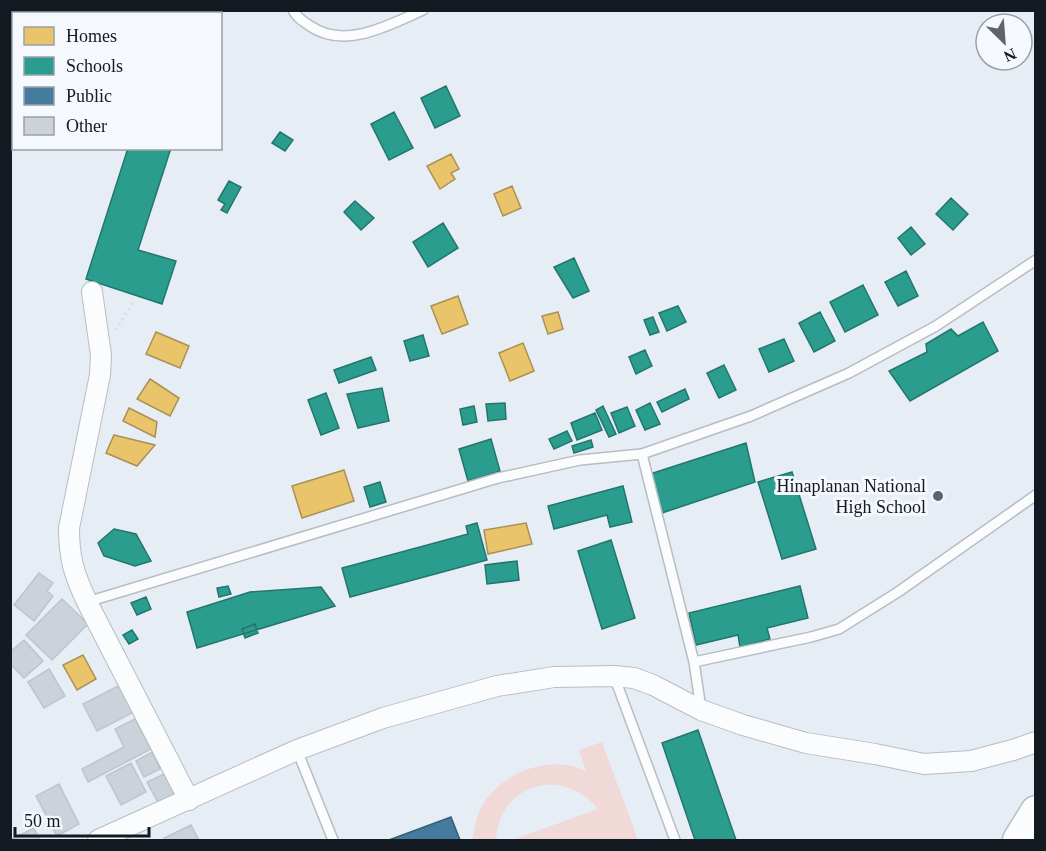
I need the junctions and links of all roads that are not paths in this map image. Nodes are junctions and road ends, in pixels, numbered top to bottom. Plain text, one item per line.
1 (292, 10) edge
2 (423, 10) edge
3 (1035, 260) edge
4 (92, 292) dead end
5 (642, 454) junction
6 (1035, 495) edge
7 (87, 602) junction
8 (694, 662) junction
9 (614, 676) junction
10 (701, 710) junction
11 (1035, 742) edge
12 (297, 750) junction
13 (189, 800) junction
14 (1035, 811) edge
15 (98, 840) edge
16 (333, 840) edge
17 (675, 840) edge
18 (1018, 840) edge

1 - 2 lane
3 - 5 lane
4 - 7 street
5 - 7 lane
5 - 8 lane
6 - 8 lane
7 - 13 street
8 - 10 lane
9 - 10 street
9 - 12 street
9 - 17 lane
10 - 11 street
12 - 13 street
12 - 16 lane
13 - 15 street
14 - 18 main road

